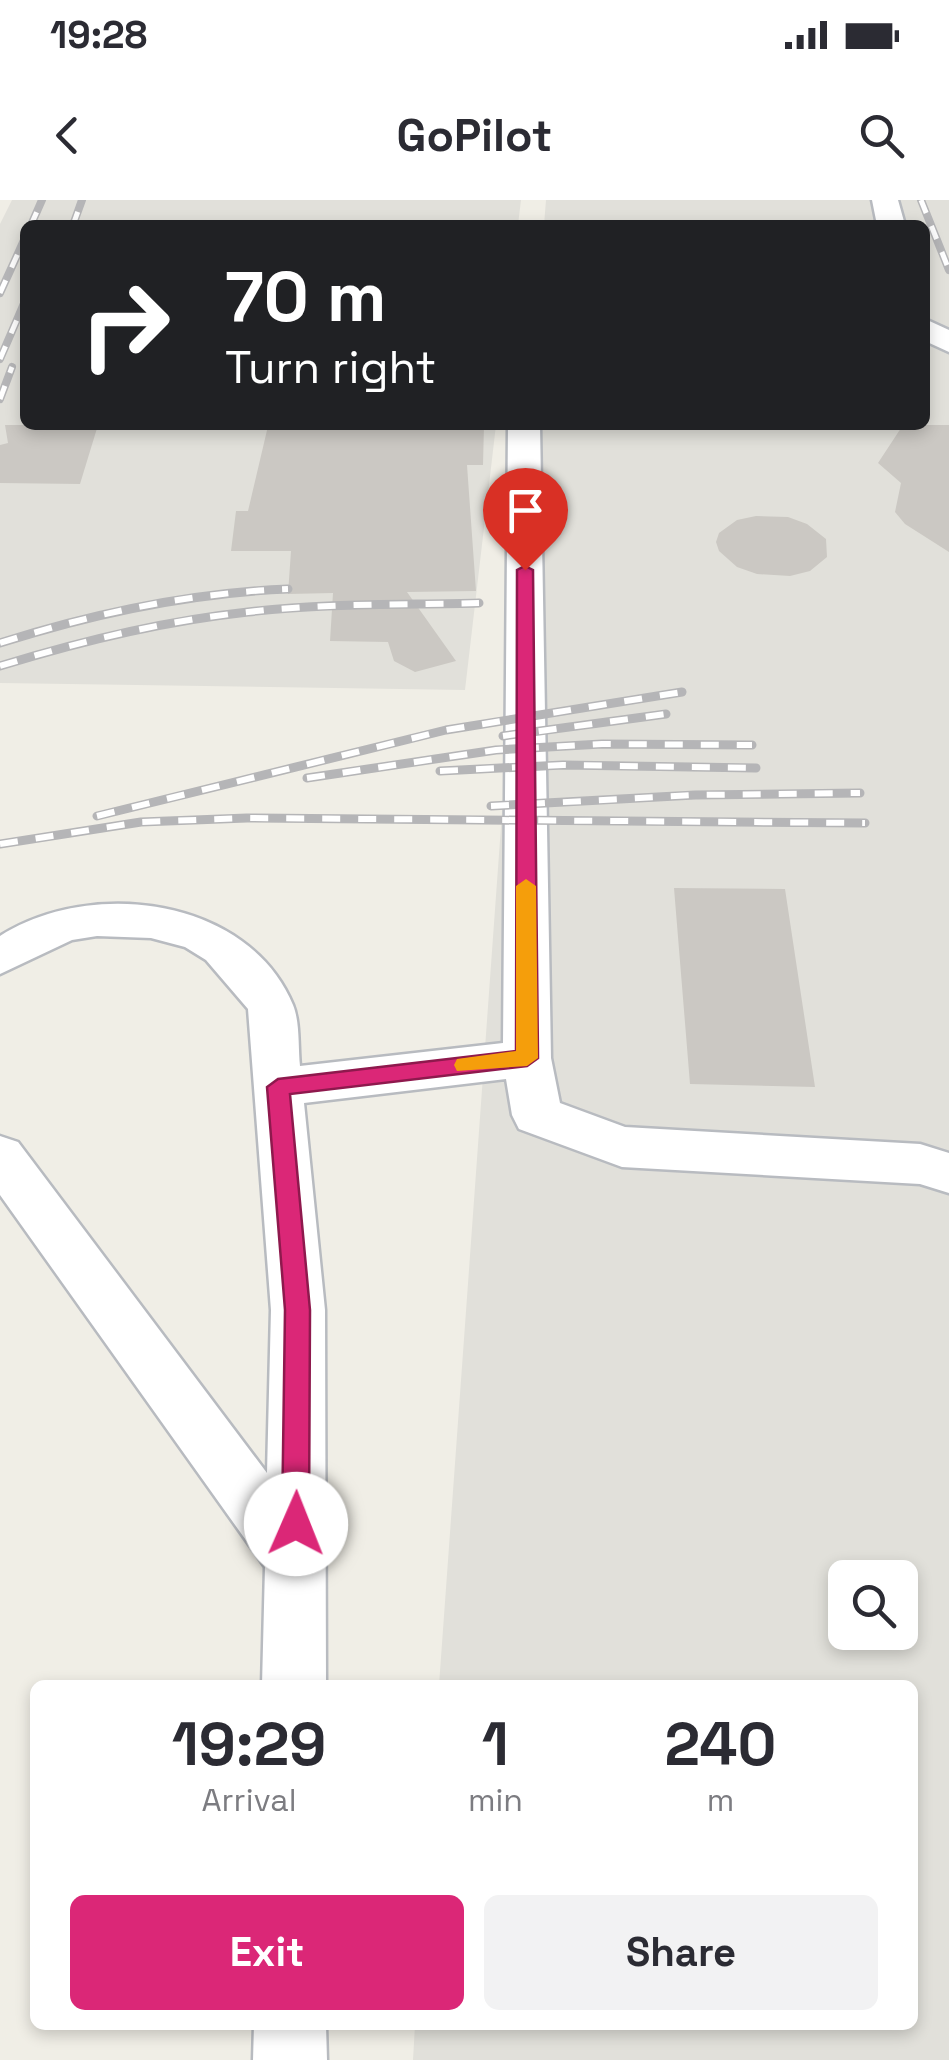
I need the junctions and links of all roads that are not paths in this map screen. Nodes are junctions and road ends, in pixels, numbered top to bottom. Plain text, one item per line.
1 (524, 430) edge
2 (0, 958) edge
3 (527, 1058) junction
4 (278, 1087) junction
5 (0, 1156) edge
6 (949, 1172) edge
7 (295, 1559) junction
8 (294, 1680) edge
9 (290, 2030) edge
10 (290, 2060) edge

1 - 3 lane
2 - 4 lane
3 - 4 lane
3 - 6 lane
4 - 7 lane
5 - 7 lane
7 - 8 lane
9 - 10 lane

